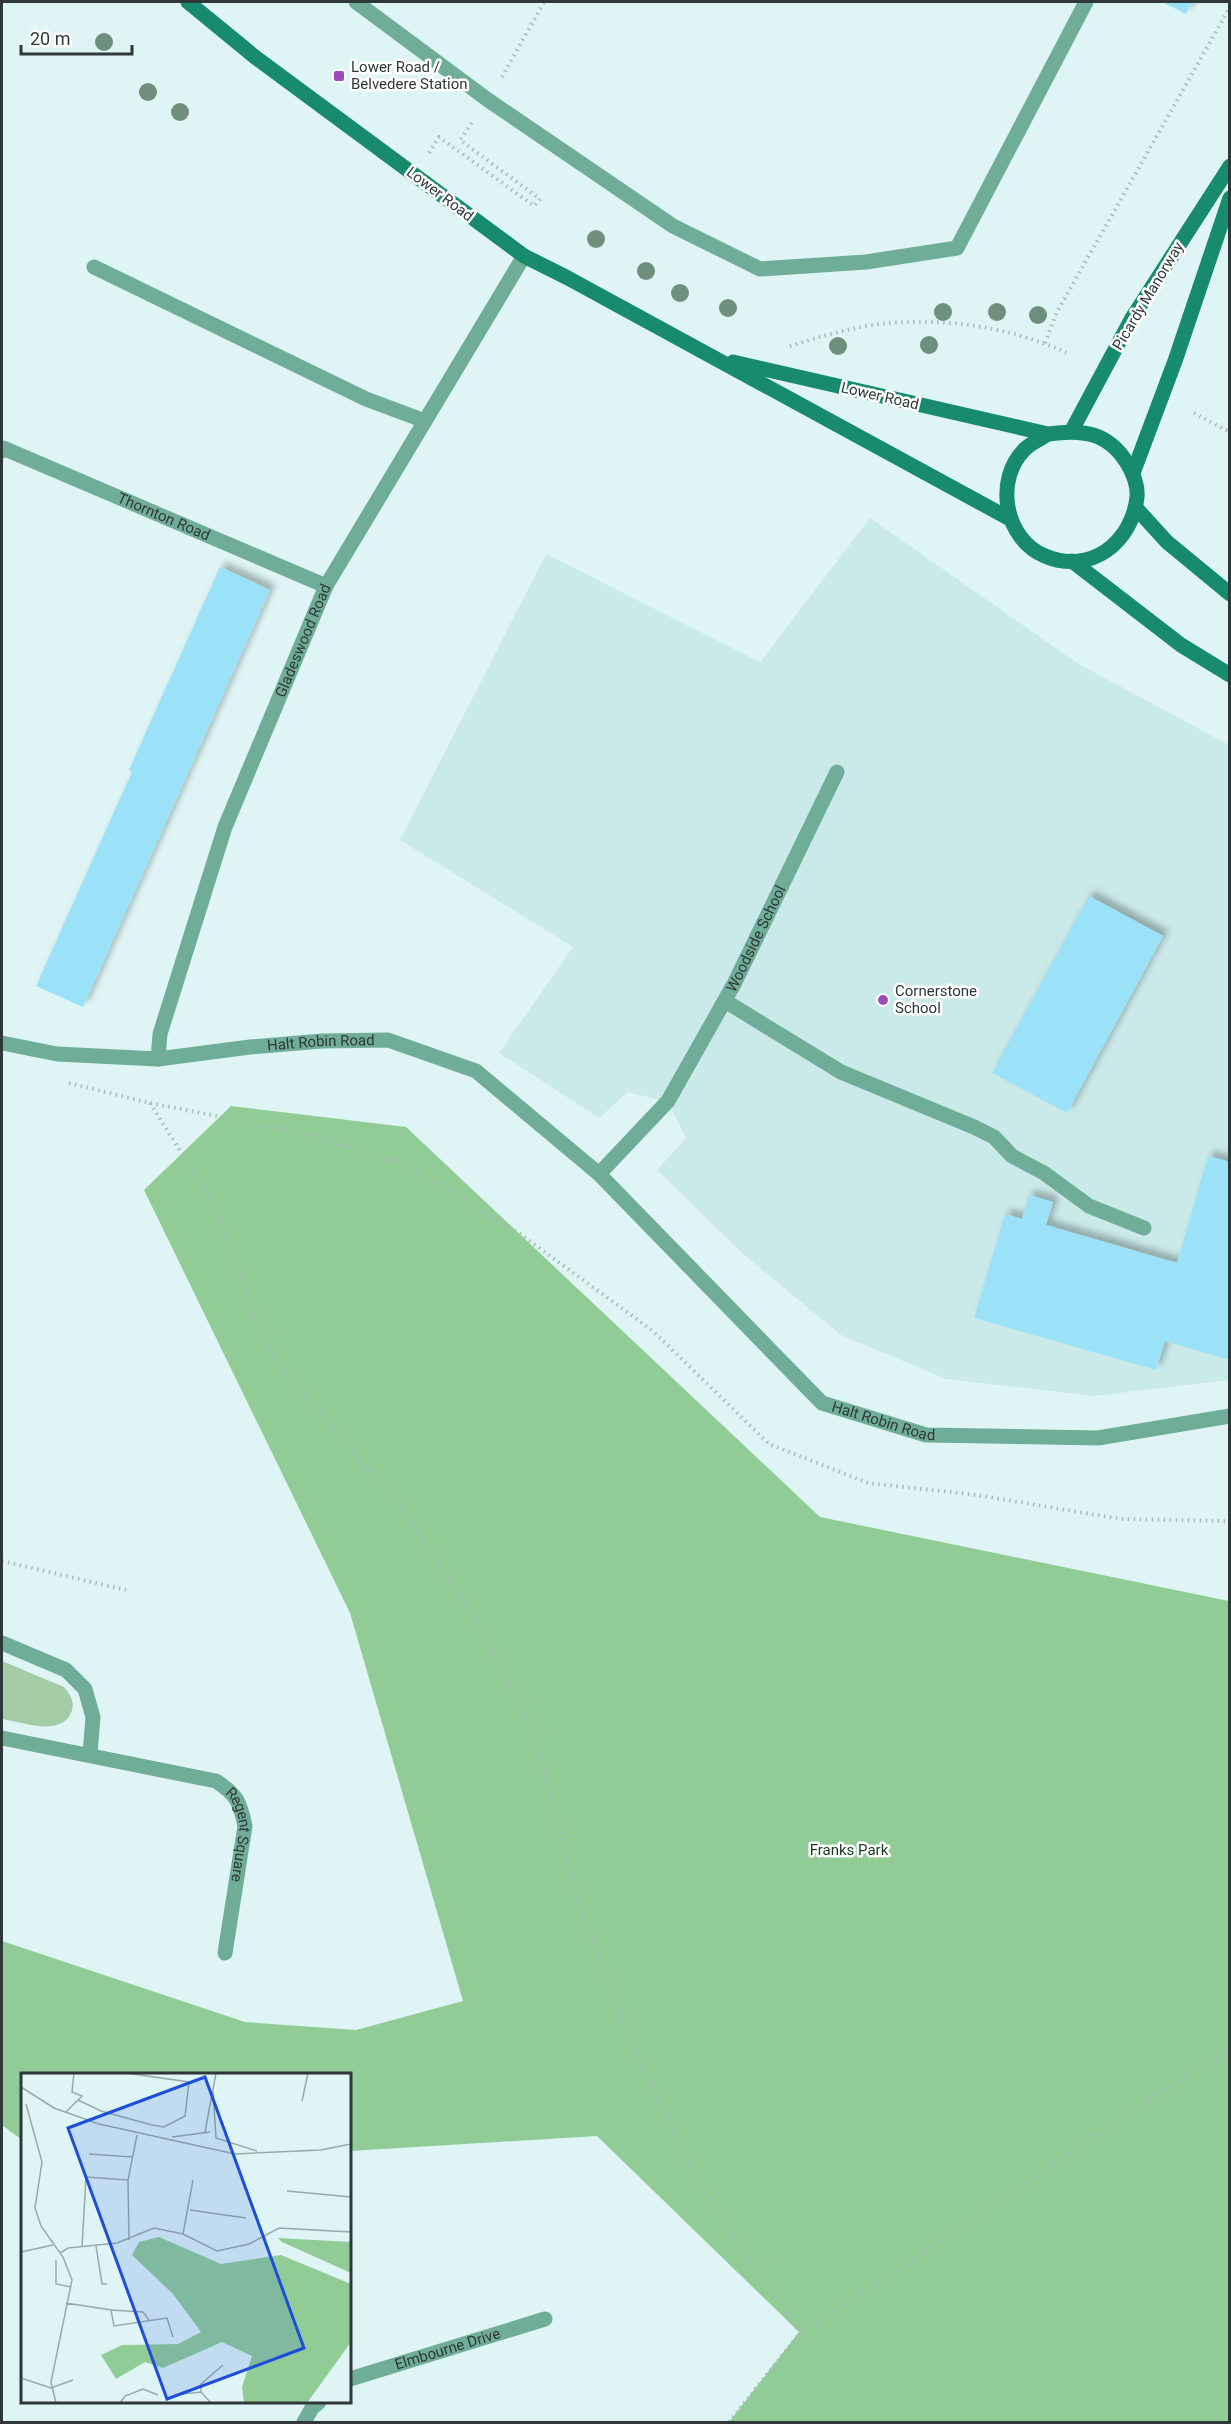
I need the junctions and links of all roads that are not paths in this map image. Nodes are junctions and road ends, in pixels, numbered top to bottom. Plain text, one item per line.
1 (188, 2) edge
2 (356, 2) edge
3 (1086, 2) edge
4 (1230, 166) edge
5 (1230, 198) edge
6 (524, 256) junction
7 (94, 267) dead end
8 (712, 357) junction
9 (425, 421) junction
10 (1072, 430) junction
11 (1048, 434) junction
12 (2, 450) edge
13 (1133, 473) junction
14 (1136, 508) junction
15 (1010, 519) junction
16 (1072, 561) junction
17 (326, 586) junction
18 (1230, 594) edge
19 (1230, 675) edge
20 (837, 772) dead end
21 (725, 1001) junction
22 (2, 1043) edge
23 (158, 1059) junction
24 (599, 1173) junction
25 (1144, 1228) dead end
26 (1230, 1416) edge
27 (2, 1643) edge
28 (2, 1738) edge
29 (90, 1754) junction
30 (225, 1953) dead end
31 (545, 2319) dead end
32 (351, 2379) edge
33 (318, 2403) edge
34 (304, 2422) edge

1 - 6 main road, Lower Road
2 - 3 street
4 - 10 main road, Picardy Manorway
5 - 13 main road
6 - 8 main road, Lower Road
6 - 9 street, Gladeswood Road
7 - 9 street
8 - 11 main road, Lower Road
8 - 15 main road, Lower Road
9 - 17 street, Gladeswood Road
10 - 11 main road, Lower Road
10 - 13 main road, Lower Road
11 - 15 main road, Lower Road
12 - 17 street, Thornton Road
13 - 14 main road, Lower Road
14 - 16 main road, Lower Road
14 - 18 main road
15 - 16 main road, Lower Road
16 - 19 main road, Lower Road
17 - 23 street, Gladeswood Road
20 - 21 street, Woodside School
21 - 24 street, Woodside School
21 - 25 street
22 - 23 street, Halt Robin Road
23 - 24 street, Halt Robin Road
24 - 26 street, Halt Robin Road
27 - 29 street
28 - 29 street, Regent Square
29 - 30 street, Regent Square
31 - 32 street, Elmbourne Drive
33 - 34 street

